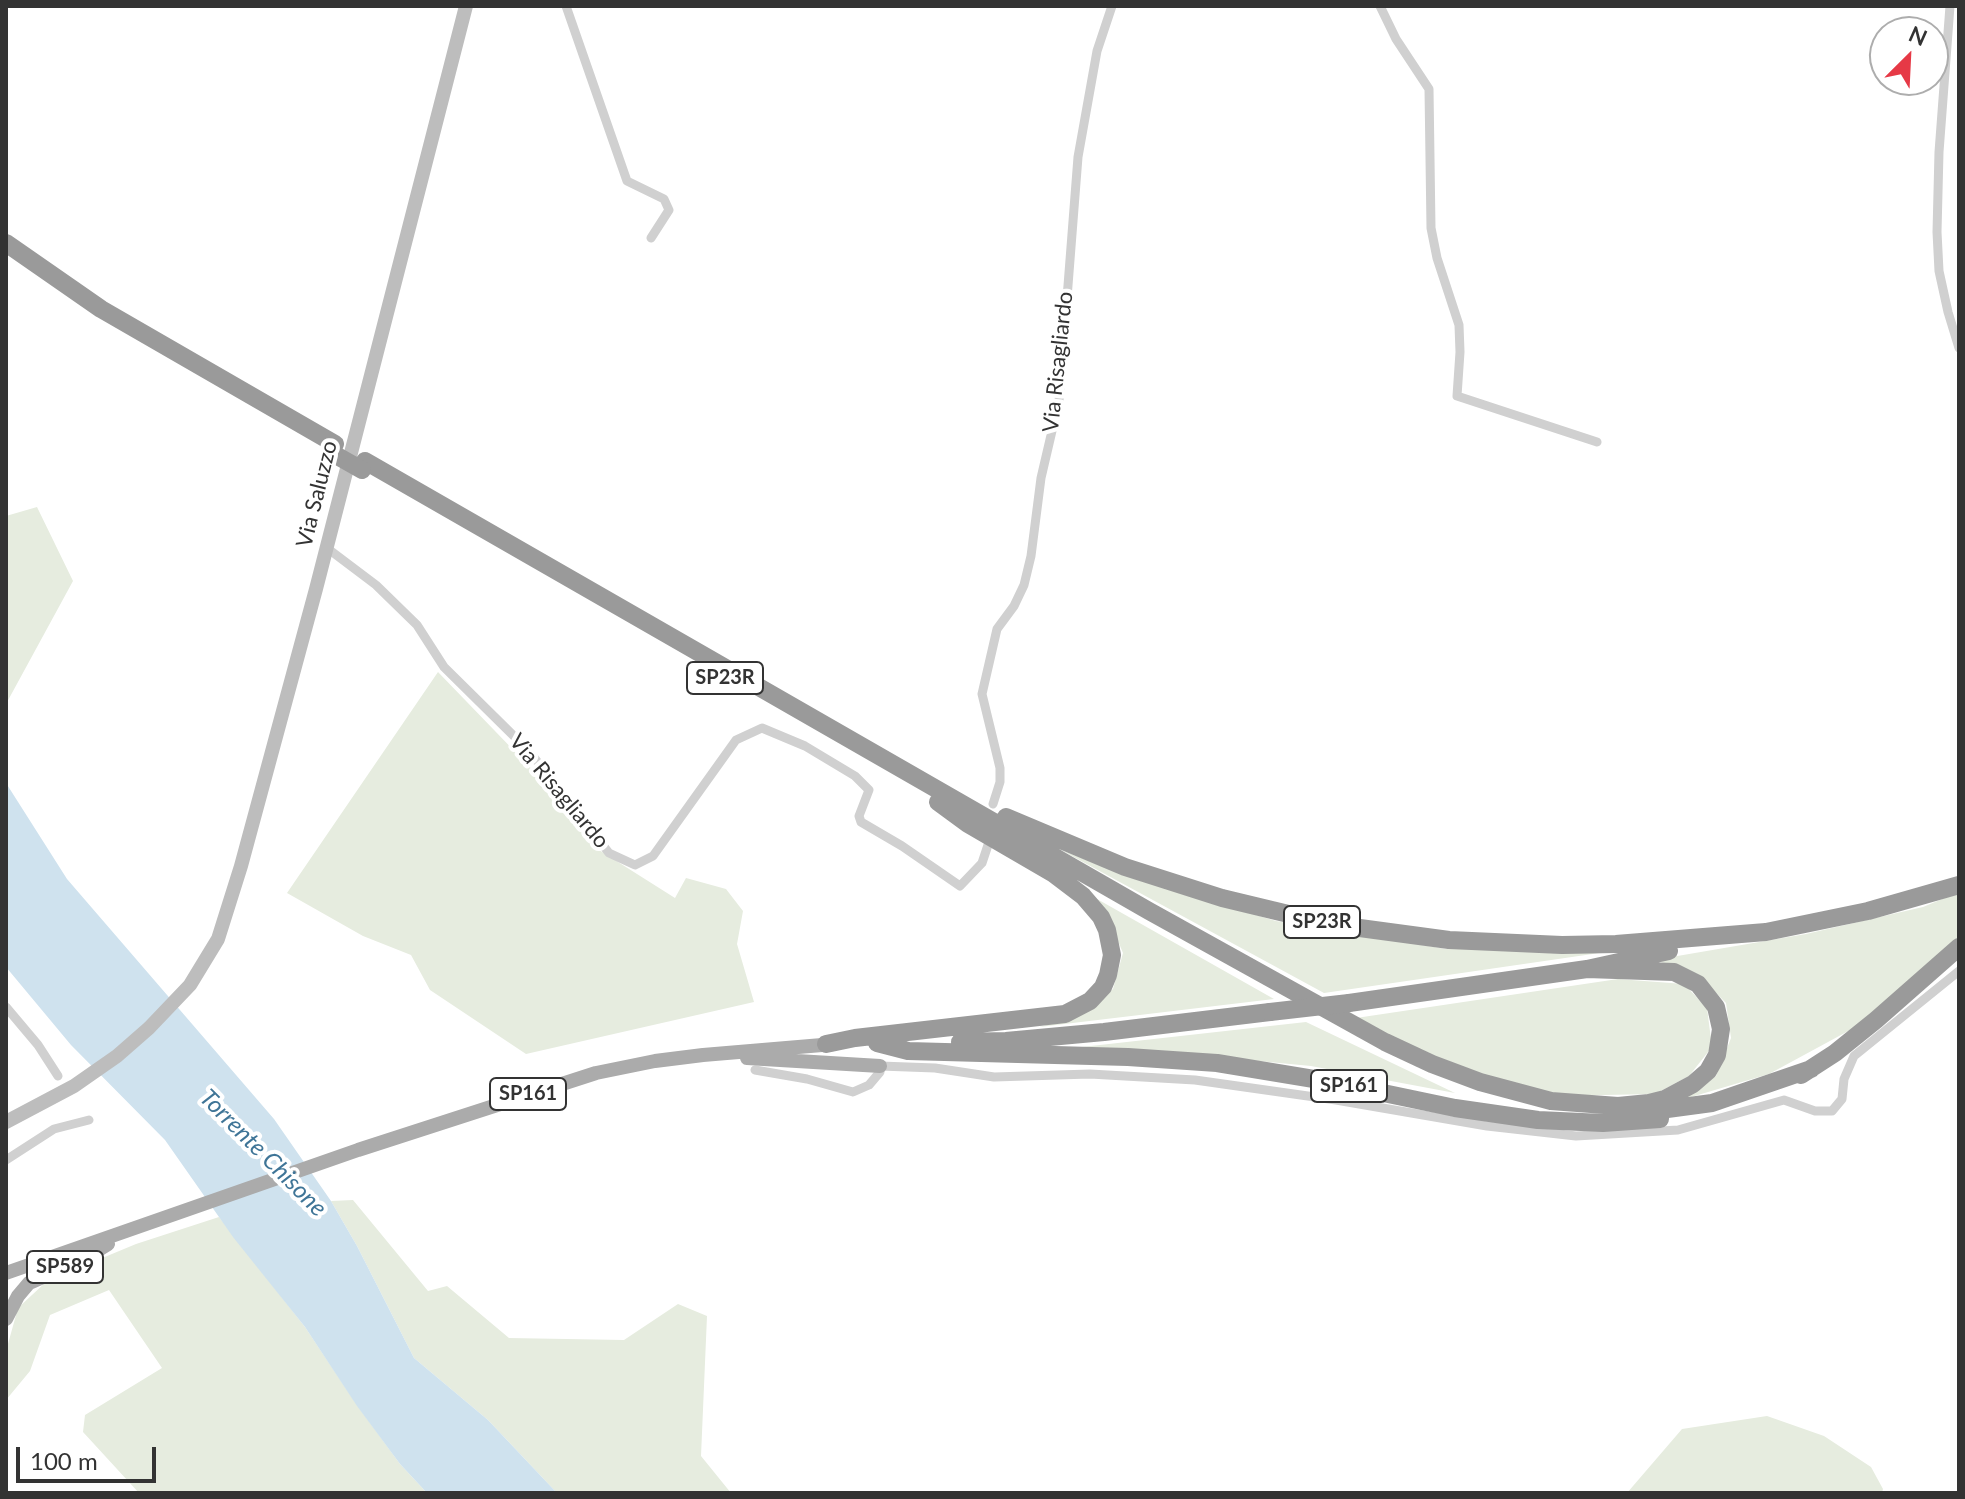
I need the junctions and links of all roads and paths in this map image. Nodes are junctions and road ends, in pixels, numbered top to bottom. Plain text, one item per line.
1 (466, 6) edge
2 (566, 6) edge
3 (1112, 6) edge
4 (1380, 6) edge
5 (1950, 6) edge
6 (651, 238) dead end
7 (6, 243) edge
8 (6, 254) edge
9 (1959, 348) edge
10 (1597, 442) dead end
11 (333, 449) junction
12 (327, 548) junction
13 (909, 777) junction
14 (993, 804) dead end
15 (988, 845) dead end
16 (1959, 885) edge
17 (1766, 932) junction
18 (1959, 947) edge
19 (1587, 969) junction
20 (1959, 971) edge
21 (6, 1007) edge
22 (877, 1043) junction
23 (826, 1044) junction
24 (703, 1055) junction
25 (880, 1066) junction
26 (1811, 1069) junction
27 (755, 1070) dead end
28 (58, 1076) dead end
29 (89, 1120) dead end
30 (6, 1122) edge
31 (6, 1160) edge
32 (138, 1227) junction
33 (6, 1273) edge
34 (6, 1319) edge

1 - 12 main road, Via Saluzzo
2 - 6 street
3 - 14 street, Via Risagliardo
4 - 10 street
5 - 9 street
7 - 11 highway, SP23R
8 - 11 highway, SP23R
11 - 13 highway, SP23R, bridge
12 - 15 street, Via Risagliardo
12 - 30 main road, Via Saluzzo
13 - 17 highway, SP23R
13 - 19 highway, SP23R
13 - 23 highway, SP161
13 - 26 highway, SP23R
16 - 17 highway, SP23R
17 - 19 highway, SP161
18 - 26 highway, SP23R
19 - 22 highway, SP161, bridge
20 - 25 street
21 - 28 street
22 - 23 main road, SP161
22 - 26 highway, SP161
23 - 24 main road, SP161
24 - 25 main road
24 - 32 main road, SP161
25 - 27 street
29 - 31 street
32 - 33 main road, SP161
32 - 34 main road, SP589

